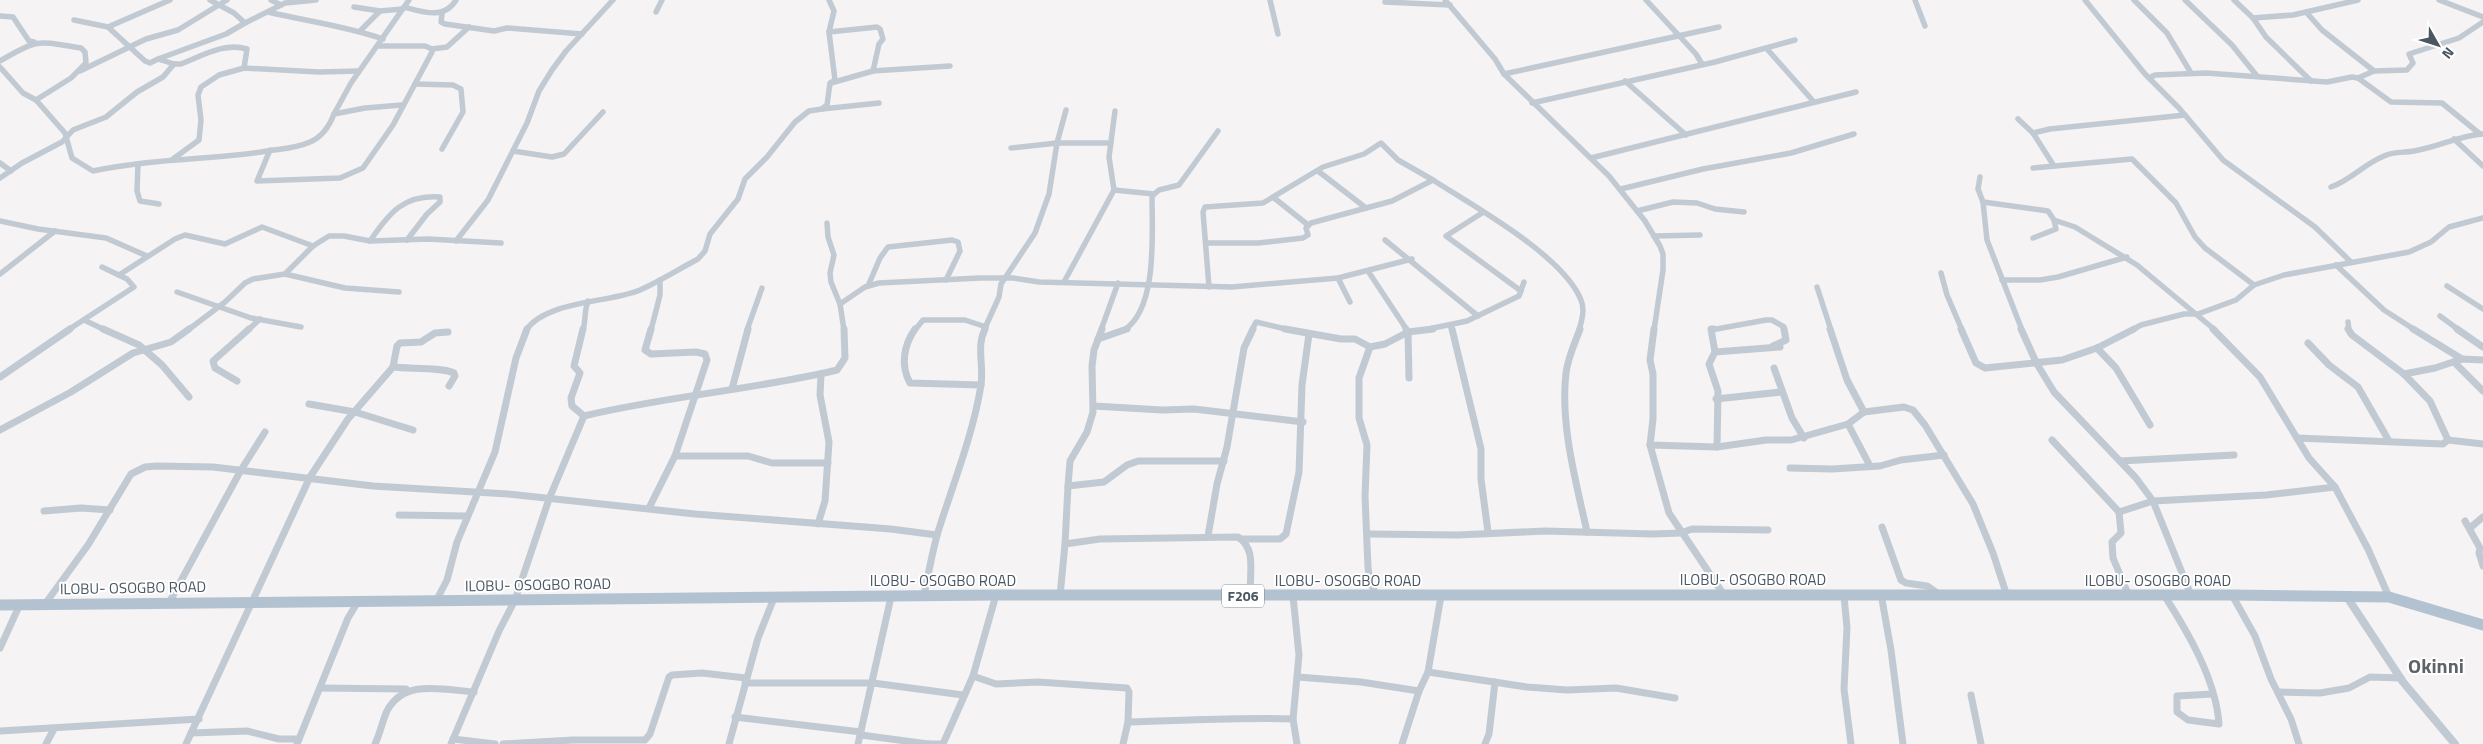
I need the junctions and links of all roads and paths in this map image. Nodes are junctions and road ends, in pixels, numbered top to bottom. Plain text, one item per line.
1 (170, 0) edge
2 (210, 0) edge
3 (227, 0) edge
4 (271, 0) edge
5 (316, 0) edge
6 (409, 0) edge
7 (456, 0) edge
8 (612, 0) edge
9 (662, 0) edge
10 (829, 0) edge
11 (1270, 0) edge
12 (1646, 0) edge
13 (1915, 0) edge
14 (2085, 0) edge
15 (2134, 0) edge
16 (2185, 0) edge
17 (2234, 0) edge
18 (2358, 0) edge
19 (2439, 0) edge
20 (1385, 2) dead end
21 (1447, 3) edge
22 (219, 5) junction
23 (281, 5) junction
24 (354, 7) dead end
25 (403, 8) junction
26 (380, 11) junction
27 (268, 12) junction
28 (656, 12) dead end
29 (2306, 12) junction
30 (442, 14) junction
31 (2483, 15) edge
32 (0, 16) edge
33 (2253, 18) junction
34 (74, 20) dead end
35 (2483, 22) edge
36 (245, 23) junction
37 (1925, 26) dead end
38 (469, 27) junction
39 (1719, 27) dead end
40 (108, 28) junction
41 (360, 31) junction
42 (829, 32) junction
43 (582, 34) junction
44 (1278, 34) dead end
45 (1678, 36) junction
46 (383, 39) junction
47 (1795, 40) dead end
48 (34, 42) junction
49 (378, 46) junction
50 (129, 47) junction
51 (432, 49) junction
52 (1767, 49) junction
53 (158, 59) junction
54 (0, 60) edge
55 (174, 64) junction
56 (1702, 64) junction
57 (950, 66) dead end
58 (0, 68) edge
59 (244, 68) junction
60 (359, 71) junction
61 (872, 71) junction
62 (2374, 71) junction
63 (77, 73) junction
64 (2191, 73) junction
65 (1504, 74) junction
66 (2258, 76) junction
67 (2149, 78) junction
68 (2358, 78) junction
69 (1625, 81) junction
70 (2310, 81) junction
71 (830, 83) junction
72 (416, 84) junction
73 (1856, 92) dead end
74 (36, 100) junction
75 (1814, 102) junction
76 (879, 103) dead end
77 (1532, 103) junction
78 (402, 105) junction
79 (822, 109) junction
80 (1066, 110) dead end
81 (1115, 111) dead end
82 (603, 112) dead end
83 (334, 114) junction
84 (2185, 116) junction
85 (2018, 119) dead end
86 (1218, 131) dead end
87 (2033, 133) junction
88 (1854, 134) dead end
89 (2482, 134) edge
90 (1686, 135) junction
91 (67, 137) junction
92 (2454, 139) junction
93 (1057, 143) junction
94 (1111, 143) junction
95 (1011, 148) dead end
96 (442, 149) dead end
97 (270, 150) junction
98 (513, 151) junction
99 (1591, 158) junction
100 (172, 160) junction
101 (0, 163) edge
102 (138, 164) junction
103 (2054, 166) junction
104 (2483, 166) edge
105 (2033, 168) dead end
106 (11, 171) junction
107 (1318, 171) junction
108 (1980, 176) dead end
109 (0, 178) edge
110 (1433, 180) junction
111 (2331, 187) dead end
112 (1621, 189) junction
113 (1114, 190) junction
114 (1154, 194) junction
115 (1273, 197) junction
116 (1982, 202) junction
117 (159, 204) dead end
118 (1366, 208) junction
119 (1638, 211) junction
120 (1744, 212) dead end
121 (1482, 213) junction
122 (2480, 219) edge
123 (2054, 220) junction
124 (0, 221) edge
125 (827, 223) dead end
126 (1308, 225) junction
127 (2483, 226) edge
128 (55, 231) junction
129 (1700, 235) dead end
130 (1654, 236) junction
131 (2033, 238) dead end
132 (407, 240) junction
133 (1385, 240) dead end
134 (370, 241) junction
135 (456, 241) junction
136 (501, 243) dead end
137 (1206, 243) junction
138 (313, 246) junction
139 (147, 256) junction
140 (2127, 257) junction
141 (1412, 259) junction
142 (2351, 262) junction
143 (2336, 265) junction
144 (102, 267) dead end
145 (1368, 271) junction
146 (1941, 273) dead end
147 (0, 274) edge
148 (284, 274) junction
149 (119, 275) junction
150 (1338, 278) junction
151 (1006, 279) junction
152 (660, 280) junction
153 (946, 280) junction
154 (2002, 280) junction
155 (1064, 282) junction
156 (1524, 282) dead end
157 (1118, 283) junction
158 (1149, 284) junction
159 (2254, 285) junction
160 (868, 286) junction
161 (2447, 286) dead end
162 (1209, 287) junction
163 (762, 288) dead end
164 (1817, 288) dead end
165 (1521, 291) junction
166 (177, 292) dead end
167 (399, 292) dead end
168 (588, 301) junction
169 (1350, 302) dead end
170 (840, 304) junction
171 (220, 306) junction
172 (2483, 309) edge
173 (2198, 314) junction
174 (1478, 316) junction
175 (2440, 316) dead end
176 (260, 319) junction
177 (84, 320) junction
178 (2348, 322) dead end
179 (1451, 326) junction
180 (301, 327) dead end
181 (986, 327) junction
182 (448, 332) dead end
183 (1408, 332) junction
184 (1309, 334) junction
185 (1098, 339) junction
186 (2308, 343) dead end
187 (1370, 347) junction
188 (2483, 347) edge
189 (2097, 348) junction
190 (144, 349) junction
191 (1714, 352) junction
192 (2462, 359) junction
193 (2483, 360) edge
194 (2454, 362) junction
195 (2037, 364) junction
196 (393, 367) junction
197 (1774, 368) dead end
198 (821, 374) junction
199 (2404, 374) junction
200 (0, 377) edge
201 (1409, 378) dead end
202 (237, 381) dead end
203 (981, 385) junction
204 (449, 386) dead end
205 (732, 389) junction
206 (2483, 391) edge
207 (1781, 392) junction
208 (696, 395) junction
209 (189, 397) dead end
210 (1716, 399) junction
211 (309, 404) dead end
212 (1094, 406) junction
213 (355, 412) junction
214 (1864, 412) junction
215 (1232, 414) junction
216 (584, 416) junction
217 (1303, 422) junction
218 (1848, 424) junction
219 (2150, 425) dead end
220 (0, 430) edge
221 (413, 430) dead end
222 (266, 432) dead end
223 (1804, 438) junction
224 (2297, 438) junction
225 (2052, 440) dead end
226 (2448, 440) junction
227 (2389, 441) junction
228 (2483, 444) edge
229 (1650, 445) junction
230 (1717, 447) junction
231 (1944, 455) junction
232 (2234, 455) dead end
233 (675, 456) junction
234 (1224, 461) junction
235 (2120, 461) junction
236 (828, 463) junction
237 (1870, 466) junction
238 (1790, 468) dead end
239 (241, 470) junction
240 (310, 476) junction
241 (1068, 486) junction
242 (2335, 488) junction
243 (478, 492) junction
244 (549, 499) junction
245 (2153, 501) junction
246 (649, 508) junction
247 (110, 510) junction
248 (44, 511) dead end
249 (2119, 512) junction
250 (399, 515) dead end
251 (467, 516) junction
252 (2483, 517) edge
253 (2465, 521) dead end
254 (818, 524) junction
255 (1882, 527) dead end
256 (2470, 528) junction
257 (1768, 530) dead end
258 (1488, 532) junction
259 (1587, 532) junction
260 (1681, 533) junction
261 (1368, 534) junction
262 (937, 535) junction
263 (1208, 536) junction
264 (1243, 539) junction
265 (1065, 544) junction
266 (2483, 566) edge
267 (1881, 594) junction
268 (996, 595) junction
269 (1377, 595) junction
270 (1724, 595) junction
271 (2164, 595) junction
272 (2191, 595) junction
273 (2232, 595) junction
274 (924, 596) junction
275 (1060, 596) junction
276 (1251, 596) junction
277 (1293, 596) junction
278 (1441, 596) junction
279 (1844, 596) junction
280 (1941, 596) junction
281 (2007, 596) junction
282 (2129, 596) junction
283 (891, 597) junction
284 (774, 598) junction
285 (2347, 598) junction
286 (2389, 598) junction
287 (359, 600) junction
288 (515, 600) junction
289 (436, 601) junction
290 (252, 602) junction
291 (169, 603) junction
292 (20, 604) junction
293 (45, 604) junction
294 (0, 605) edge
295 (2483, 624) edge
296 (0, 648) edge
297 (1428, 672) junction
298 (973, 676) junction
299 (1298, 677) junction
300 (2401, 678) junction
301 (746, 680) junction
302 (1495, 682) junction
303 (873, 683) junction
304 (320, 688) junction
305 (407, 689) junction
306 (1419, 691) junction
307 (474, 692) junction
308 (2278, 692) junction
309 (2212, 694) junction
310 (963, 695) junction
311 (1971, 695) dead end
312 (1674, 698) dead end
313 (736, 717) junction
314 (199, 719) junction
315 (1293, 719) junction
316 (1128, 722) junction
317 (54, 729) junction
318 (0, 731) edge
319 (191, 733) junction
320 (861, 733) junction
321 (298, 741) edge
322 (452, 742) edge
323 (46, 744) edge
324 (186, 744) edge
325 (375, 744) edge
326 (495, 744) edge
327 (503, 744) edge
328 (728, 744) edge
329 (858, 744) edge
330 (927, 744) edge
331 (943, 744) edge
332 (1123, 744) edge
333 (1297, 744) edge
334 (1402, 744) edge
335 (1485, 744) edge
336 (1851, 744) edge
337 (1903, 744) edge
338 (1981, 744) edge
339 (2299, 744) edge
340 (2455, 744) edge

1 - 40 street
2 - 22 street
3 - 22 street
4 - 23 street
5 - 23 street
6 - 25 street
7 - 30 street
8 - 43 street
9 - 28 street
10 - 42 street
11 - 44 street
12 - 45 street
13 - 37 street
14 - 67 street
15 - 64 street
16 - 66 street
17 - 33 street
18 - 29 street
19 - 31 street
20 - 21 street
21 - 65 street
22 - 36 street
22 - 50 street
23 - 27 street
24 - 26 street
25 - 26 street
25 - 30 street
25 - 46 street
26 - 41 street
27 - 36 street
27 - 41 street
29 - 33 street
29 - 62 street
30 - 38 street
32 - 48 street
33 - 70 street
34 - 40 street
35 - 62 street
36 - 53 street
38 - 43 street
38 - 51 street
39 - 45 street
40 - 50 street
41 - 46 street
42 - 61 street
42 - 71 street
43 - 98 street
45 - 56 street
45 - 65 street
46 - 49 street
47 - 52 street
48 - 54 street
48 - 63 street
49 - 51 street
49 - 60 street
50 - 53 street
50 - 63 street
51 - 72 street
52 - 56 street
52 - 75 street
53 - 55 street
55 - 59 street
55 - 91 street
56 - 69 street
57 - 61 street
58 - 74 street
59 - 60 street
59 - 100 street
60 - 83 street
61 - 71 street
62 - 68 street
63 - 74 street
64 - 66 street
64 - 67 street
65 - 77 street
66 - 70 street
67 - 84 street
68 - 70 street
68 - 89 street
69 - 77 street
69 - 90 street
71 - 79 street
72 - 78 street
72 - 96 street
73 - 75 street
74 - 91 street
75 - 90 street
76 - 79 street
77 - 99 street
78 - 83 street
78 - 97 street
79 - 152 street
80 - 93 street
81 - 94 street
82 - 98 street
83 - 97 street
84 - 87 street
84 - 142 street
85 - 87 street
86 - 114 street
87 - 103 street
88 - 112 street
89 - 92 street
90 - 99 street
91 - 102 street
91 - 106 street
92 - 104 street
92 - 111 street
93 - 94 street
93 - 95 street
93 - 151 street
94 - 113 street
97 - 100 street
98 - 135 street
99 - 112 street
100 - 102 street
101 - 106 street
102 - 117 street
103 - 105 street
103 - 159 street
106 - 109 street
107 - 110 street
107 - 115 street
107 - 118 street
108 - 116 street
110 - 118 street
110 - 121 street
112 - 119 street
113 - 114 street
113 - 155 street
114 - 158 street
115 - 126 street
115 - 137 street
116 - 123 street
116 - 154 street
118 - 126 street
119 - 120 street
119 - 130 street
121 - 165 street
121 - 259 street
122 - 127 street
122 - 142 street
123 - 131 street
123 - 140 street
124 - 128 street
125 - 170 street
126 - 137 street
128 - 139 street
128 - 147 street
129 - 130 street
130 - 229 street
132 - 134 street
132 - 134 street
132 - 135 street
133 - 141 street
134 - 138 street
135 - 136 street
137 - 162 street
138 - 139 street
138 - 148 street
139 - 149 street
140 - 154 street
140 - 173 street
141 - 145 street
141 - 174 street
142 - 143 street
143 - 159 street
143 - 192 street
144 - 149 street
145 - 150 street
145 - 183 street
146 - 195 street
148 - 167 street
148 - 171 street
149 - 177 street
150 - 162 street
150 - 169 street
151 - 153 street
151 - 155 street
151 - 181 street
152 - 168 street
152 - 208 street
153 - 160 street
153 - 160 street
154 - 195 street
155 - 157 street
156 - 165 street
157 - 158 street
157 - 185 street
158 - 162 street
158 - 185 street
159 - 173 street
160 - 170 street
161 - 172 street
163 - 205 street
164 - 214 street
165 - 174 street
166 - 171 street
168 - 216 street
168 - 243 street
170 - 198 street
171 - 176 street
171 - 190 street
173 - 189 street
173 - 224 street
174 - 179 street
175 - 188 street
176 - 180 street
176 - 202 street
177 - 190 street
177 - 200 street
178 - 199 street
179 - 183 street
179 - 258 street
181 - 203 street
181 - 203 street
182 - 196 street
183 - 187 street
183 - 201 street
184 - 187 street
184 - 215 street
184 - 217 street
185 - 212 street
186 - 227 street
187 - 261 street
189 - 195 street
189 - 219 street
190 - 209 street
190 - 220 street
191 - 191 street
191 - 210 street
192 - 193 street
192 - 194 street
194 - 199 street
194 - 206 street
195 - 235 street
196 - 204 street
196 - 213 street
197 - 207 street
198 - 205 street
198 - 236 street
199 - 226 street
203 - 262 street
205 - 208 street
207 - 210 street
207 - 223 street
208 - 216 street
208 - 233 street
210 - 230 street
211 - 213 street
212 - 215 street
212 - 241 street
213 - 221 street
213 - 240 street
214 - 218 street
214 - 231 street
215 - 217 street
215 - 234 street
216 - 244 street
217 - 264 street
218 - 223 street
218 - 237 street
222 - 239 street
223 - 230 street
224 - 227 street
224 - 242 street
225 - 249 street
226 - 227 street
226 - 228 street
229 - 230 street
229 - 260 street
231 - 237 street
231 - 281 street
232 - 235 street
233 - 236 street
233 - 246 street
234 - 241 street
234 - 263 street
235 - 245 street
236 - 254 street
237 - 238 street
239 - 240 street
239 - 247 street
239 - 291 street
240 - 243 street
240 - 290 street
241 - 265 street
242 - 245 street
242 - 286 street
243 - 244 street
243 - 251 street
244 - 246 street
244 - 288 street
245 - 249 street
245 - 272 street
246 - 254 street
247 - 248 street
247 - 293 street
249 - 282 street
250 - 251 street
251 - 289 street
252 - 256 street
253 - 256 street
254 - 262 street
255 - 280 street
256 - 266 street
257 - 260 street
258 - 259 street
258 - 261 street
259 - 260 street
260 - 270 street
261 - 269 street
262 - 274 street
263 - 264 street
263 - 265 street
264 - 276 street
265 - 275 street
267 - 279 main road, ILOBU- OSOGBO ROAD / F206
267 - 280 main road, ILOBU- OSOGBO ROAD / F206
267 - 337 street
268 - 274 main road, ILOBU- OSOGBO ROAD / F206
268 - 275 main road, ILOBU- OSOGBO ROAD / F206
268 - 298 street
269 - 277 main road, ILOBU- OSOGBO ROAD / F206
269 - 278 main road, ILOBU- OSOGBO ROAD / F206
270 - 278 main road, ILOBU- OSOGBO ROAD / F206
270 - 279 main road, ILOBU- OSOGBO ROAD / F206
271 - 272 main road, ILOBU- OSOGBO ROAD / F206
271 - 282 main road, ILOBU- OSOGBO ROAD / F206
271 - 309 street
272 - 273 main road, ILOBU- OSOGBO ROAD / F206
273 - 285 main road, ILOBU- OSOGBO ROAD / F206
273 - 308 street
274 - 283 main road, ILOBU- OSOGBO ROAD / F206
275 - 276 main road, ILOBU- OSOGBO ROAD / F206
276 - 277 main road, ILOBU- OSOGBO ROAD / F206
277 - 299 street
278 - 297 street
279 - 336 street
280 - 281 main road, ILOBU- OSOGBO ROAD / F206
281 - 282 main road, ILOBU- OSOGBO ROAD / F206
283 - 284 main road, ILOBU- OSOGBO ROAD / F206
283 - 303 street
284 - 288 main road, ILOBU- OSOGBO ROAD / F206
284 - 301 street
285 - 286 main road, ILOBU- OSOGBO ROAD / F206
285 - 300 street
286 - 295 main road, ILOBU- OSOGBO ROAD / F206
287 - 289 main road, ILOBU- OSOGBO ROAD / F206
287 - 290 main road, ILOBU- OSOGBO ROAD / F206
287 - 304 street
288 - 289 main road, ILOBU- OSOGBO ROAD / F206
288 - 307 street
290 - 291 main road, ILOBU- OSOGBO ROAD / F206
290 - 314 street
291 - 293 main road, ILOBU- OSOGBO ROAD / F206
292 - 293 main road, ILOBU- OSOGBO ROAD / F206
292 - 294 main road, ILOBU- OSOGBO ROAD / F206
292 - 296 street
297 - 302 street
297 - 306 street
298 - 310 street
298 - 316 street
299 - 306 street
299 - 315 street
300 - 308 street
300 - 340 street
301 - 303 street
301 - 313 street
301 - 327 street
302 - 312 street
302 - 335 street
303 - 310 street
303 - 320 street
304 - 305 street
304 - 321 street
305 - 307 street
305 - 325 street
306 - 334 street
307 - 322 street
308 - 339 street
309 - 309 street
310 - 331 street
311 - 338 street
313 - 320 street
313 - 328 street
314 - 317 street
314 - 319 street
315 - 316 street
315 - 333 street
316 - 332 street
317 - 318 street
317 - 323 street
319 - 321 street
319 - 324 street
320 - 329 street
320 - 330 street
322 - 326 street
330 - 331 street

